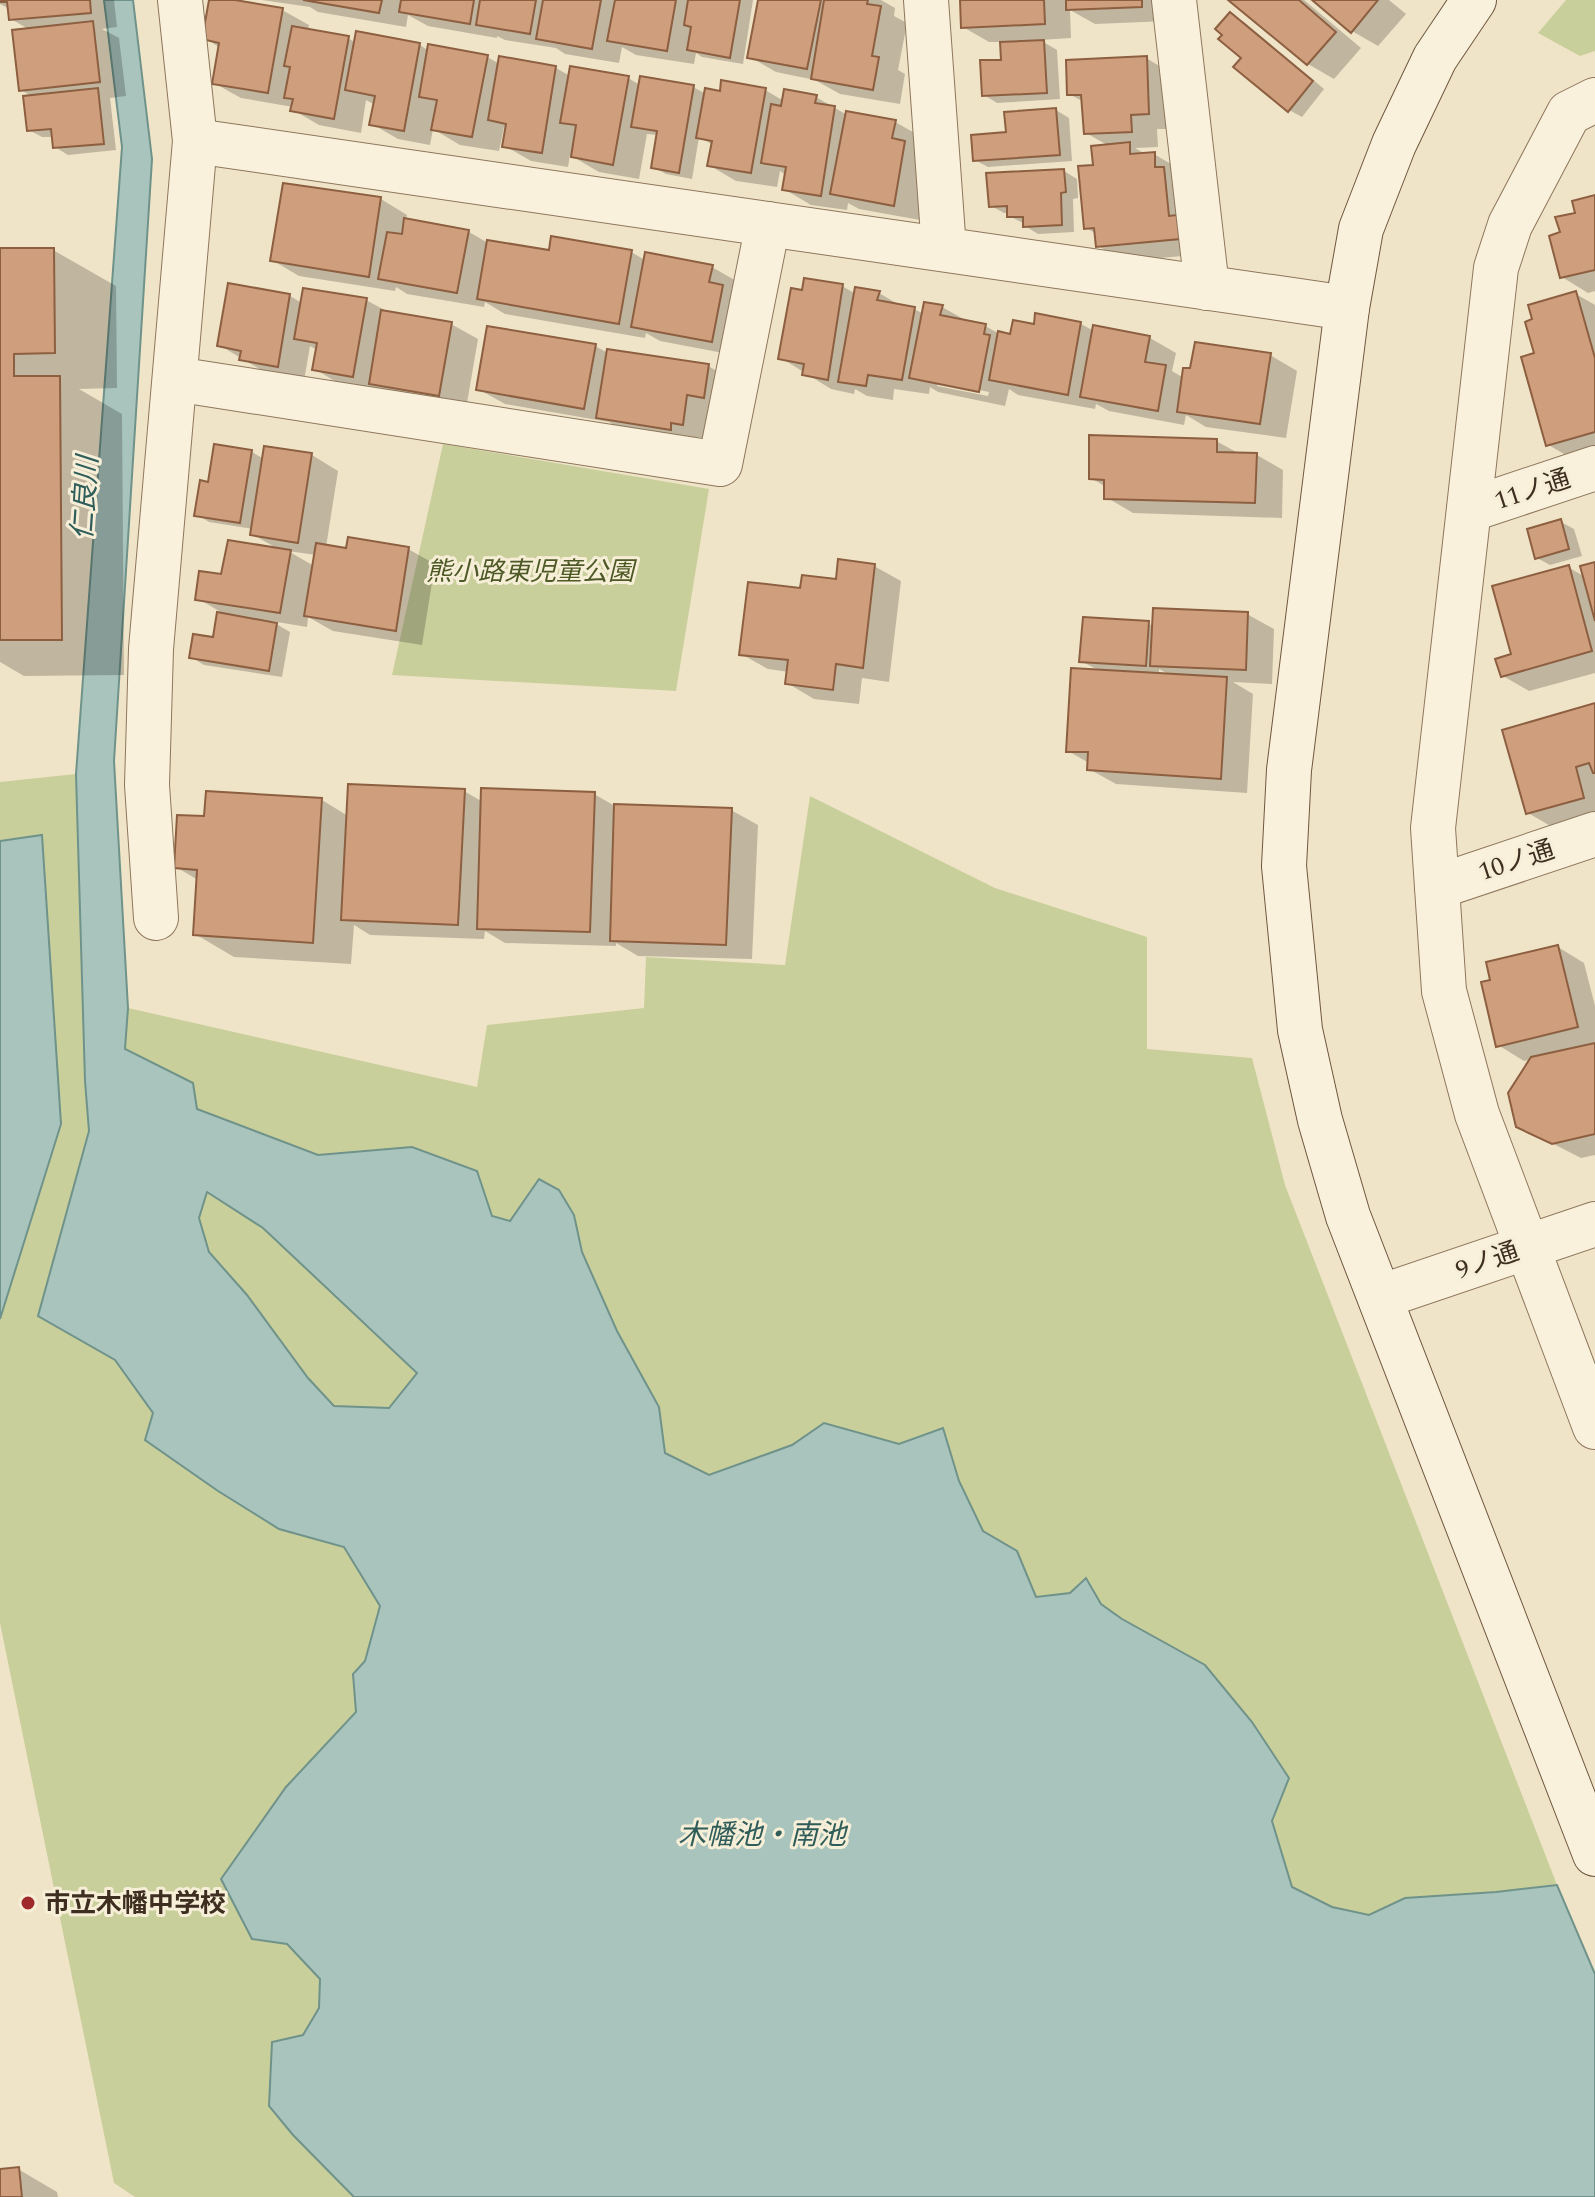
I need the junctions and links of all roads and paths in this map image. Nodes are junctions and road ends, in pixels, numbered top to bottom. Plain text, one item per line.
1 (180, 0) edge
2 (926, 0) edge
3 (1174, 0) edge
4 (1474, 0) edge
5 (1582, 107) edge
6 (195, 141) junction
7 (768, 224) junction
8 (944, 249) junction
9 (1207, 288) junction
10 (1347, 308) junction
11 (175, 379) junction
12 (1595, 468) edge
13 (1469, 510) junction
14 (1595, 834) edge
15 (1437, 887) junction
16 (156, 918) dead end
17 (1595, 1224) edge
18 (1527, 1246) junction
19 (1380, 1297) junction
20 (1595, 1427) edge
21 (1595, 1854) edge

1 - 6 street
2 - 8 street
3 - 9 street
4 - 10 street
5 - 13 street
6 - 7 street
6 - 11 street
7 - 8 street
7 - 11 street
8 - 9 street
9 - 10 street
10 - 19 street
11 - 16 street
12 - 13 street, 11ノ通
13 - 15 street
14 - 15 street, 10ノ通
15 - 18 street
17 - 18 street, 9ノ通
18 - 19 street, 9ノ通
18 - 20 street
19 - 21 street

